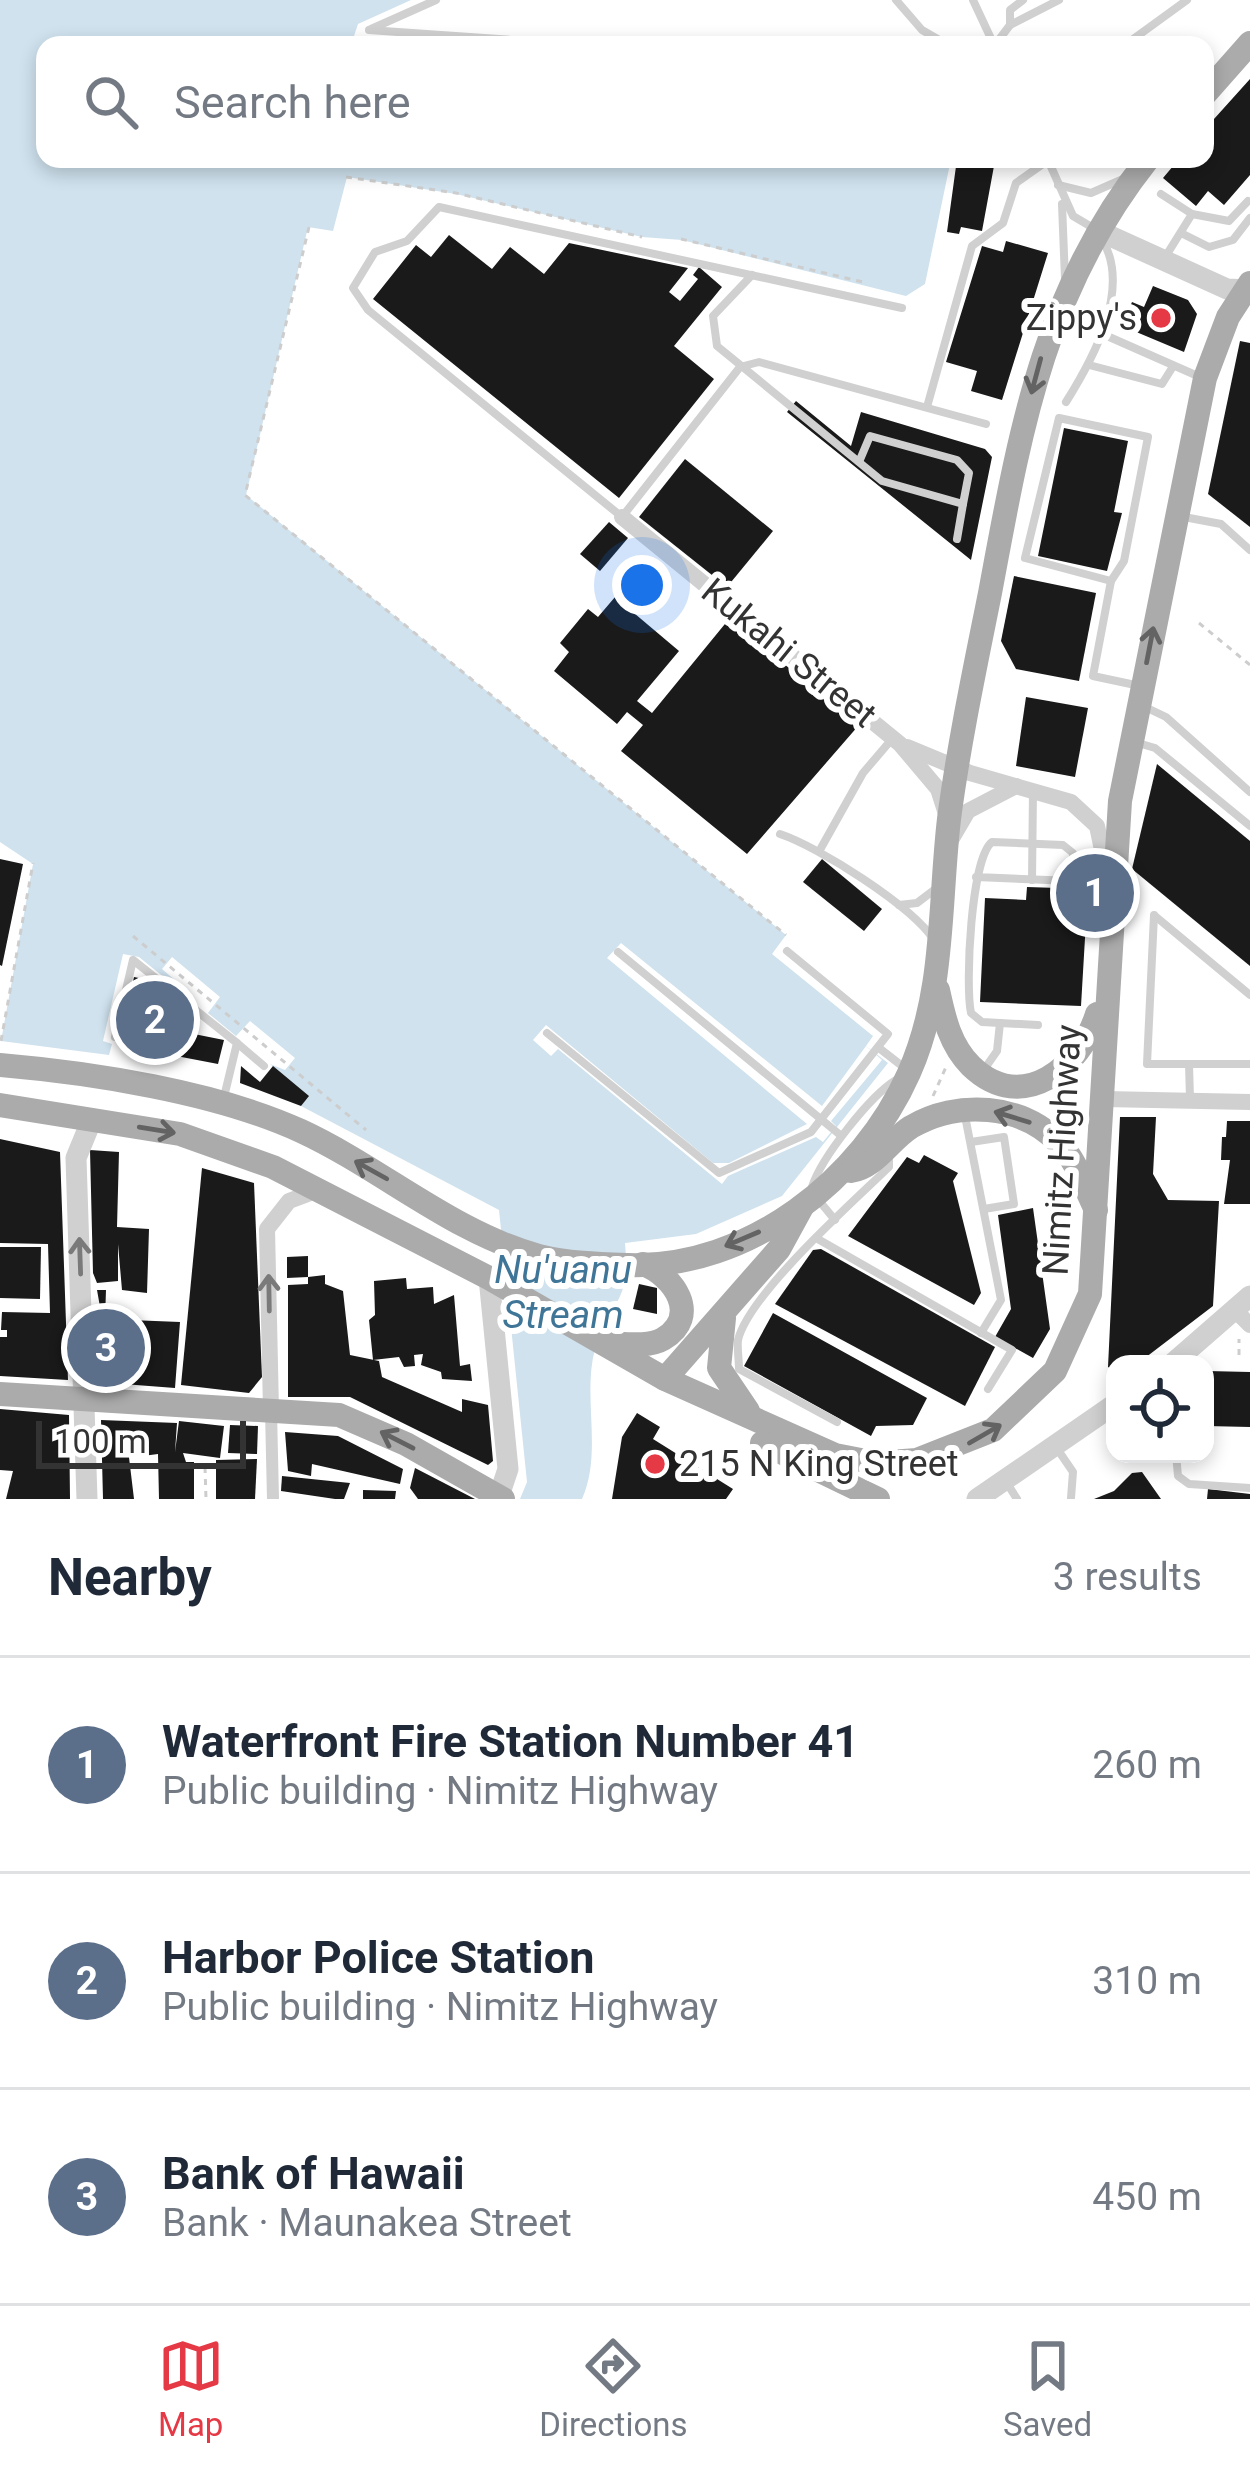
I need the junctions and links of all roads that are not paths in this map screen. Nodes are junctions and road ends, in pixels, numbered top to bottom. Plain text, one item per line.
1 (436, 0) edge
2 (896, 0) edge
3 (974, 0) edge
4 (1023, 0) edge
5 (1059, 0) edge
6 (1187, 0) edge
7 (1010, 25) junction
8 (455, 36) edge
9 (932, 36) edge
10 (990, 36) edge
11 (1001, 36) edge
12 (1137, 36) edge
13 (1250, 43) edge
14 (1214, 84) edge
15 (1036, 168) edge
16 (1052, 168) edge
17 (1135, 168) edge
18 (1142, 168) edge
19 (1058, 184) junction
20 (1161, 194) dead end
21 (1062, 196) junction
22 (1248, 201) edge
23 (1192, 214) junction
24 (1250, 218) edge
25 (1097, 230) junction
26 (1181, 233) junction
27 (1163, 260) junction
28 (752, 275) junction
29 (1248, 288) edge
30 (1065, 290) junction
31 (902, 308) dead end
32 (1098, 332) junction
33 (1089, 365) junction
34 (740, 368) junction
35 (1172, 368) junction
36 (1205, 378) junction
37 (1066, 402) dead end
38 (927, 407) junction
39 (986, 424) dead end
40 (859, 462) junction
41 (963, 504) junction
42 (1176, 516) junction
43 (622, 517) junction
44 (957, 539) dead end
45 (998, 548) junction
46 (1250, 550) edge
47 (1024, 557) junction
48 (1111, 581) junction
49 (1140, 695) junction
50 (1131, 740) junction
51 (896, 741) junction
52 (957, 766) junction
53 (1025, 788) junction
54 (1250, 792) edge
55 (949, 823) junction
56 (1250, 826) edge
57 (780, 834) dead end
58 (1032, 842) junction
59 (821, 848) junction
60 (945, 869) junction
61 (976, 877) junction
62 (1032, 880) junction
63 (1111, 891) junction
64 (892, 904) junction
65 (939, 948) junction
66 (787, 951) dead end
67 (618, 952) dead end
68 (1106, 985) junction
69 (937, 988) junction
70 (1250, 995) edge
71 (1000, 1023) junction
72 (1038, 1024) dead end
73 (547, 1033) dead end
74 (116, 1036) dead end
75 (237, 1043) junction
76 (879, 1048) junction
77 (1189, 1064) junction
78 (1250, 1064) edge
79 (0, 1065) edge
80 (264, 1066) dead end
81 (910, 1071) junction
82 (980, 1073) junction
83 (1103, 1099) junction
84 (1190, 1101) junction
85 (1250, 1102) edge
86 (222, 1105) junction
87 (0, 1106) edge
88 (964, 1108) junction
89 (92, 1119) junction
90 (822, 1120) junction
91 (839, 1134) junction
92 (971, 1142) junction
93 (890, 1144) junction
94 (842, 1172) junction
95 (321, 1190) junction
96 (808, 1202) junction
97 (984, 1209) junction
98 (1097, 1212) junction
99 (835, 1220) junction
100 (816, 1238) junction
101 (787, 1256) junction
102 (635, 1264) junction
103 (493, 1280) junction
104 (738, 1308) junction
105 (1244, 1316) edge
106 (981, 1333) junction
107 (601, 1343) junction
108 (1186, 1355) edge
109 (665, 1379) junction
110 (988, 1390) dead end
111 (0, 1394) edge
112 (85, 1399) junction
113 (271, 1410) junction
114 (1106, 1410) edge
115 (756, 1421) junction
116 (837, 1422) dead end
117 (1055, 1445) junction
118 (1177, 1463) edge
119 (1250, 1488) edge
120 (1011, 1489) edge
121 (500, 1498) edge
122 (87, 1499) edge
123 (273, 1499) edge
124 (878, 1499) edge
125 (977, 1499) edge
126 (1070, 1499) edge

1 - 8 lane
2 - 9 lane
3 - 10 lane
4 - 7 lane
5 - 7 lane
6 - 12 lane
7 - 11 lane
13 - 14 main road
15 - 38 lane
16 - 19 lane
17 - 19 lane
18 - 25 main road
19 - 21 lane
20 - 23 lane
21 - 25 lane
21 - 30 lane
22 - 23 lane
23 - 26 lane
24 - 26 lane
25 - 27 street
25 - 30 main road
25 - 32 lane
26 - 27 lane
27 - 29 street
28 - 31 lane
28 - 34 lane
28 - 43 lane
29 - 36 main road, Nimitz Highway
30 -> 45 main road
32 - 33 lane
32 - 35 lane
33 - 35 lane
33 - 37 lane
34 - 38 lane
34 - 40 lane
34 - 43 lane
35 - 36 lane
36 - 42 main road, Nimitz Highway
38 - 39 lane
40 - 41 lane
40 - 41 lane
41 - 44 lane
42 - 46 lane
49 -> 42 main road, Nimitz Highway
43 - 51 street, Kukahi Street
45 - 47 lane
45 - 52 main road
47 - 48 lane
47 - 48 lane
48 - 49 lane
49 - 50 main road, Nimitz Highway
49 - 54 lane
50 - 56 lane
50 - 63 main road, Nimitz Highway
51 - 52 street, Kukahi Street
51 - 55 street, Kukahi Street
51 - 59 lane
52 - 53 street, Kukahi Street
52 - 55 main road
53 - 58 lane
53 - 60 street
53 - 63 street, Kukahi Street
55 - 60 main road
57 - 59 lane
58 - 61 lane
58 - 62 lane
58 - 62 lane
59 - 64 lane
60 - 64 lane
60 - 65 main road
61 - 62 lane
61 - 71 lane
63 - 68 main road, Nimitz Highway
64 - 65 lane
65 - 69 main road
66 - 76 lane
67 - 90 lane
68 - 82 main road
68 - 83 main road, Nimitz Highway
69 - 81 main road
69 - 82 main road
70 - 77 lane
71 - 72 lane
71 - 82 lane
73 - 90 lane
74 - 75 lane
75 - 80 lane
75 - 86 lane
76 - 81 lane
76 - 90 lane
77 - 78 lane
77 - 84 lane
79 - 86 main road
81 - 91 lane
81 - 94 main road
82 - 88 main road
83 - 84 street
83 - 98 main road, Nimitz Highway
84 - 85 street
102 -> 86 main road
87 - 89 main road, Nimitz Highway
88 - 92 lane
88 - 93 main road
98 -> 88 main road
89 -> 95 main road, Nimitz Highway
112 -> 89 street
90 - 91 lane
91 - 96 lane
92 - 97 lane
92 - 97 lane
93 - 94 main road
93 - 99 lane
94 - 96 main road
95 - 103 main road, Nimitz Highway
113 -> 95 street
96 - 99 lane
96 - 101 main road
96 -> 102 main road
97 - 106 lane
115 -> 98 main road, Nimitz Highway
99 - 100 lane
100 - 101 lane
100 - 106 lane
101 - 104 main road
102 - 107 main road
103 - 107 main road, Nimitz Highway
103 - 121 street
104 - 109 main road
104 - 115 main road
104 - 116 lane
105 - 108 street
106 - 110 lane
107 - 109 main road, Nimitz Highway
109 - 115 main road, Nimitz Highway
109 - 124 main road
111 - 112 main road
112 - 113 main road
112 - 122 street
121 -> 113 main road
113 - 123 street
114 - 117 street
117 - 120 street
117 - 126 lane
118 - 119 lane
120 - 125 street

